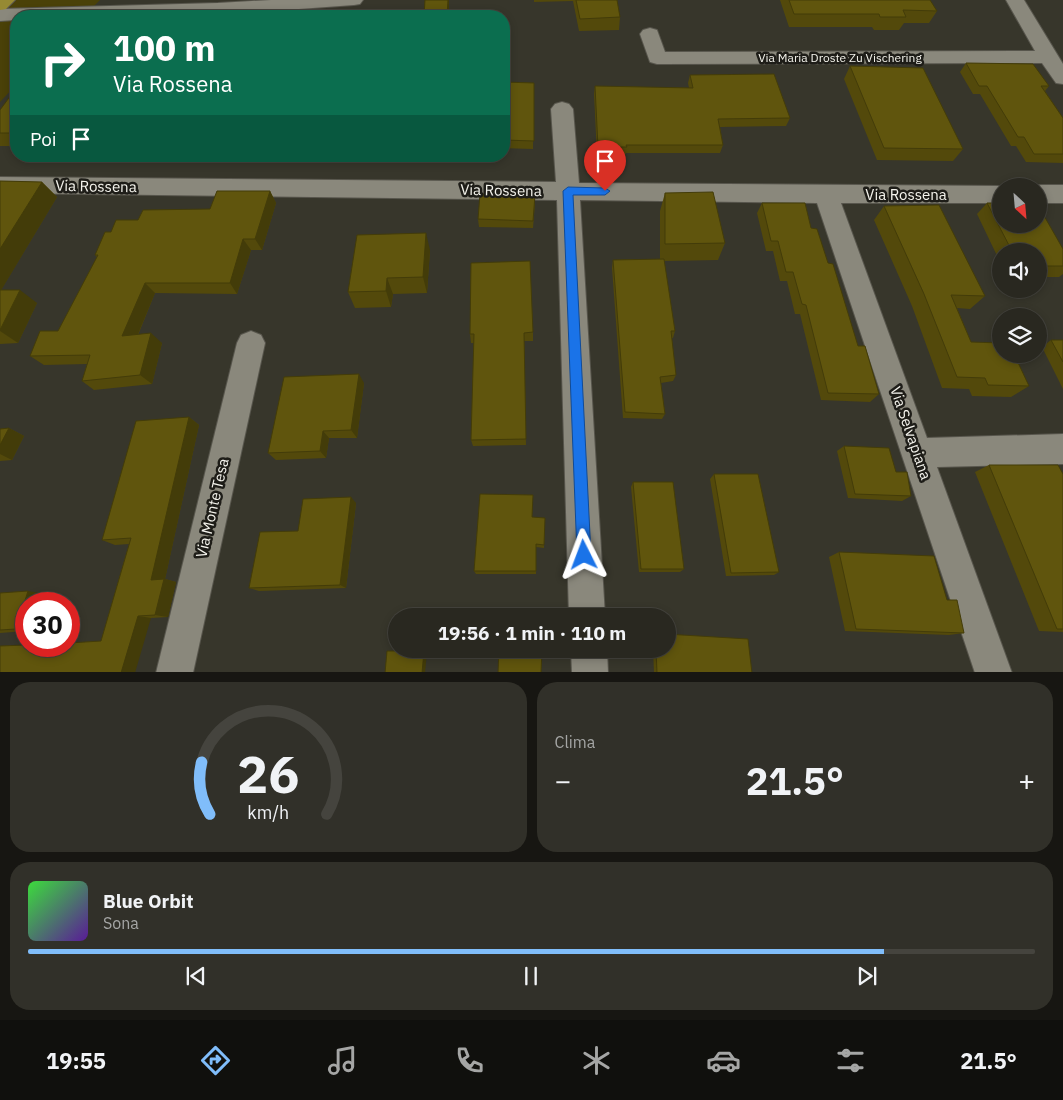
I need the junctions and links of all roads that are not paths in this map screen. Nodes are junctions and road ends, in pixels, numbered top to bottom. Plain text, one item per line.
1 (6, 0) edge
2 (354, 0) edge
3 (1016, 0) edge
4 (222, 4) edge
5 (0, 5) edge
6 (101, 10) edge
7 (650, 34) dead end
8 (1048, 56) junction
9 (1063, 78) edge
10 (562, 109) dead end
11 (0, 185) edge
12 (568, 191) junction
13 (826, 194) junction
14 (992, 194) edge
15 (1048, 194) edge
16 (1063, 194) edge
17 (251, 343) dead end
18 (1063, 449) edge
19 (918, 453) junction
20 (587, 608) edge
21 (589, 658) edge
22 (174, 672) edge
23 (590, 672) edge
24 (994, 672) edge

1 - 5 main road
2 - 4 street
3 - 8 street
4 - 6 street
7 - 8 street, Via Maria Droste Zu Vischering
8 - 9 street
10 - 12 street
11 - 12 street, Via Rossena
12 - 13 street, Via Rossena
12 - 20 street
13 - 14 street, Via Rossena
13 - 19 street, Via Selvapiana
15 - 16 street
17 - 22 street, Via Monte Tesa
18 - 19 street
19 - 24 street, Via Selvapiana
21 - 23 street

